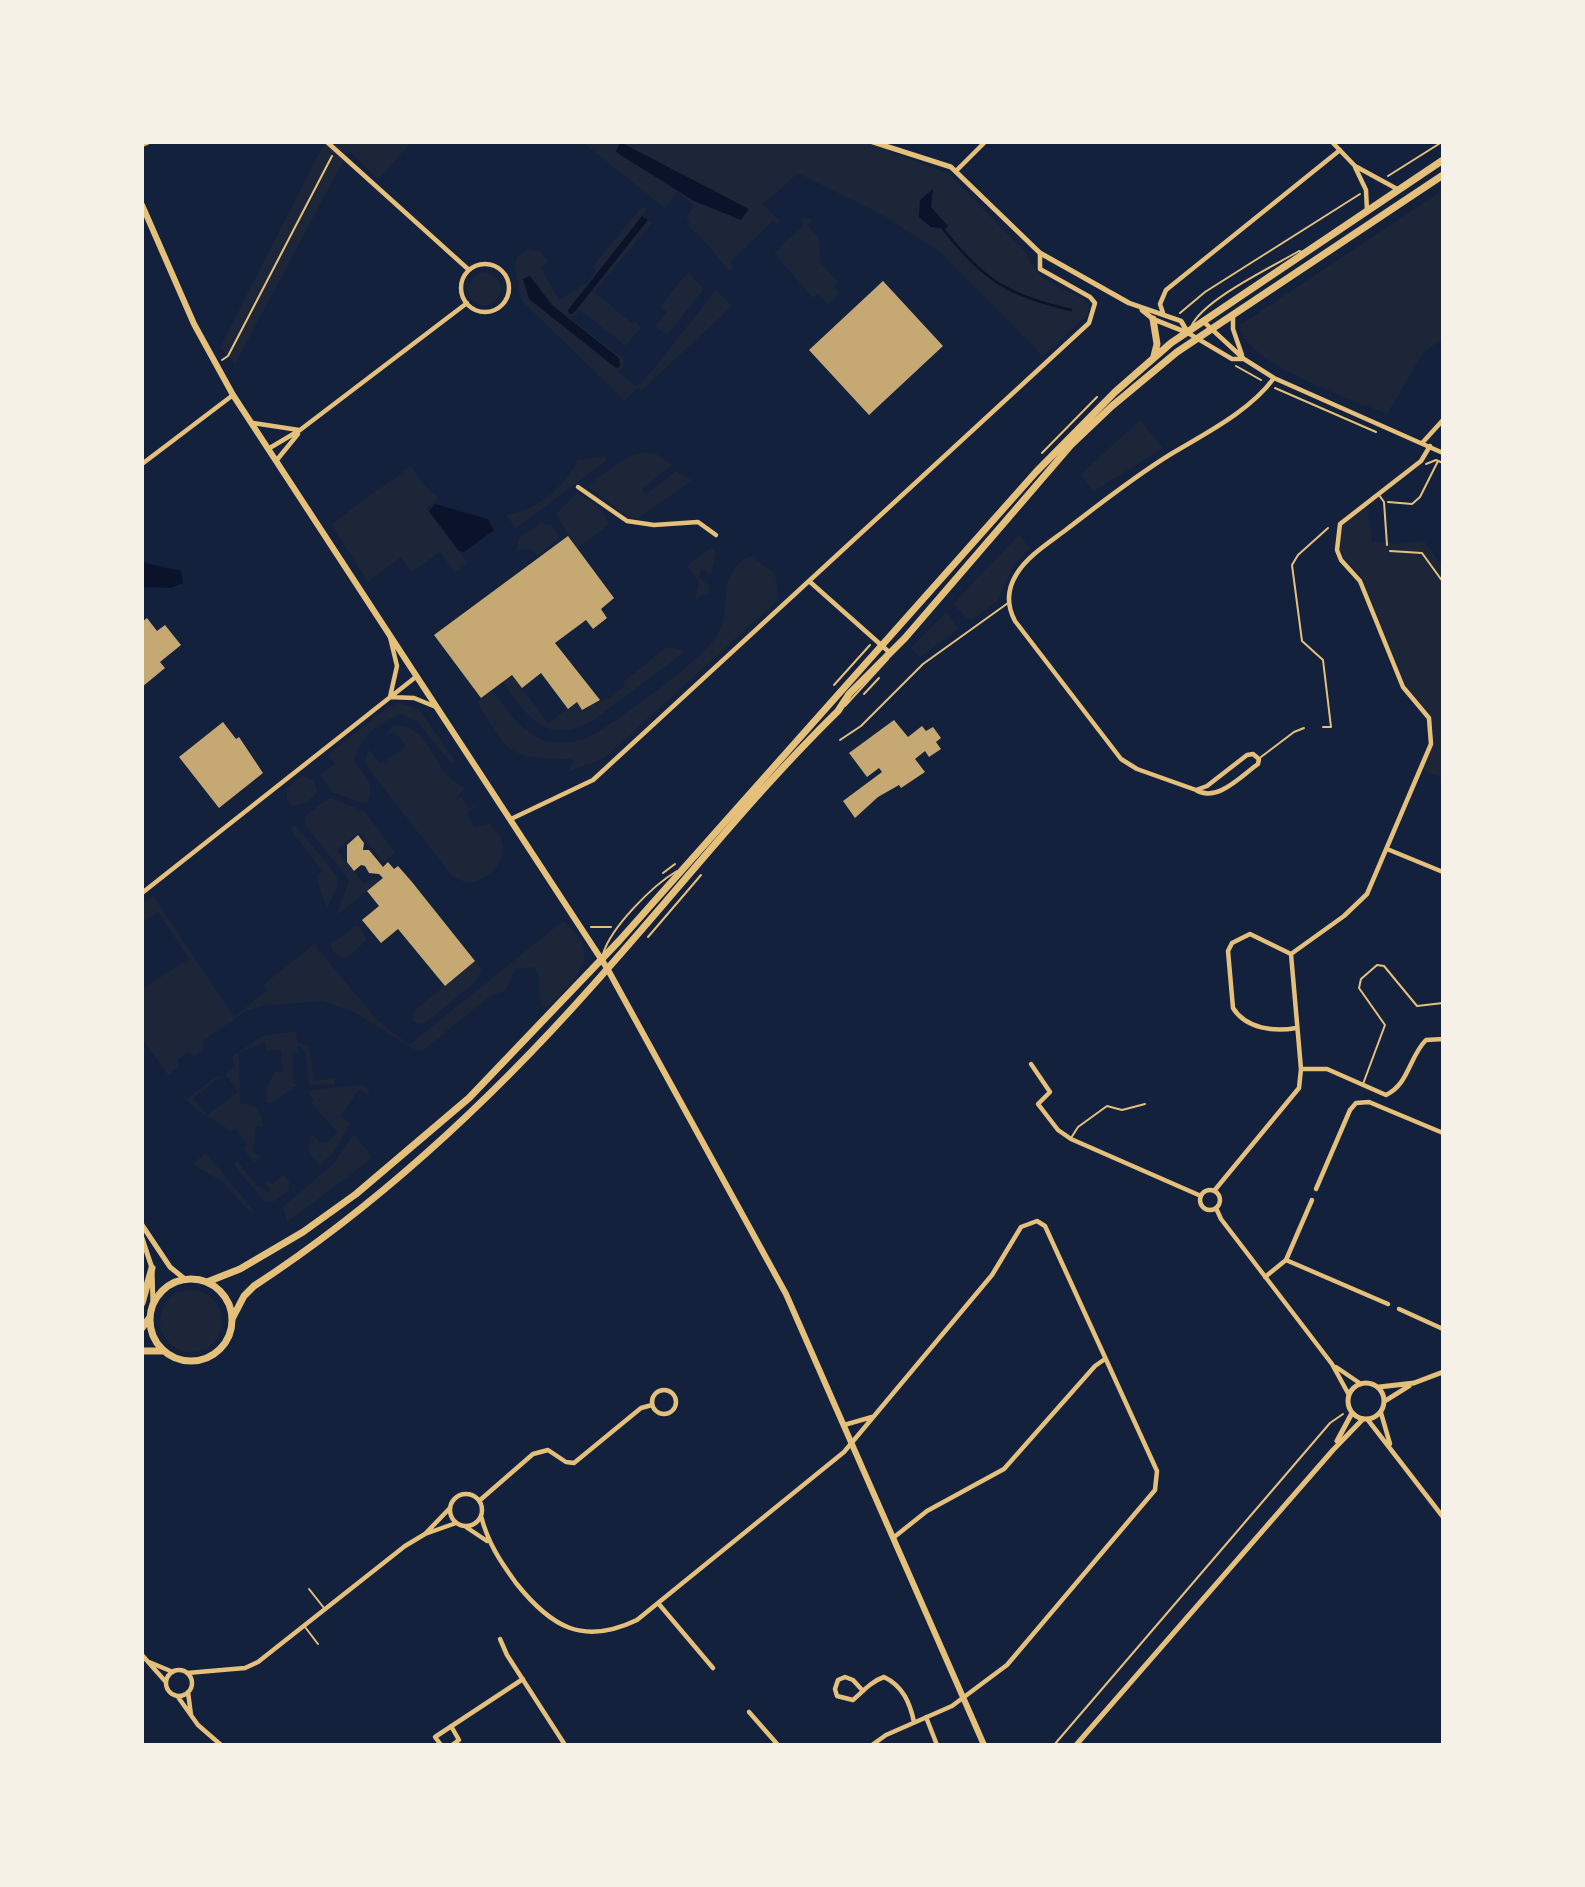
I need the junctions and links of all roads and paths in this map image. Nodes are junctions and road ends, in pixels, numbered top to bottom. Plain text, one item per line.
1 (149, 142) edge
2 (327, 142) edge
3 (873, 142) edge
4 (985, 142) edge
5 (1332, 142) edge
6 (1442, 142) edge
7 (142, 145) edge
8 (335, 149) junction
9 (1340, 150) junction
10 (1443, 160) edge
11 (1355, 166) junction
12 (956, 171) junction
13 (1443, 175) edge
14 (1380, 182) junction
15 (1366, 190) junction
16 (1400, 190) junction
17 (142, 205) edge
18 (1367, 212) junction
19 (1040, 253) junction
20 (1307, 253) junction
21 (469, 270) junction
22 (467, 303) junction
23 (1139, 307) junction
24 (1163, 313) junction
25 (1179, 314) dead end
26 (1233, 316) junction
27 (1153, 319) junction
28 (1204, 322) junction
29 (1214, 328) junction
30 (1188, 333) junction
31 (1197, 339) junction
32 (1154, 358) junction
33 (1244, 359) junction
34 (216, 366) junction
35 (1274, 378) junction
36 (1276, 388) dead end
37 (233, 395) junction
38 (1443, 420) edge
39 (250, 422) junction
40 (300, 430) junction
41 (1386, 435) dead end
42 (1423, 442) junction
43 (1430, 446) junction
44 (268, 449) junction
45 (1442, 452) edge
46 (276, 461) junction
47 (142, 464) edge
48 (578, 488) dead end
49 (1378, 494) junction
50 (1384, 502) junction
51 (1328, 528) dead end
52 (716, 535) dead end
53 (1387, 545) joint
54 (809, 581) junction
55 (1443, 582) edge
56 (1008, 603) junction
57 (389, 633) junction
58 (882, 646) junction
59 (868, 647) dead end
60 (890, 653) junction
61 (418, 675) junction
62 (830, 691) dead end
63 (390, 697) junction
64 (439, 709) junction
65 (1323, 727) dead end
66 (1304, 728) dead end
67 (840, 740) dead end
68 (1259, 759) junction
69 (1196, 790) junction
70 (511, 819) junction
71 (1387, 849) junction
72 (683, 863) junction
73 (1443, 873) edge
74 (656, 881) dead end
75 (142, 892) edge
76 (616, 926) dead end
77 (591, 927) dead end
78 (1291, 954) junction
79 (602, 958) junction
80 (607, 968) junction
81 (1443, 1003) edge
82 (1296, 1028) junction
83 (1443, 1039) edge
84 (1031, 1064) dead end
85 (1301, 1069) junction
86 (1362, 1085) junction
87 (1145, 1104) dead end
88 (1443, 1133) edge
89 (1071, 1139) junction
90 (1316, 1189) dead end
91 (1214, 1191) junction
92 (1201, 1196) junction
93 (1312, 1200) dead end
94 (1216, 1208) junction
95 (142, 1225) edge
96 (142, 1238) edge
97 (1286, 1260) junction
98 (152, 1268) junction
99 (1265, 1277) junction
100 (186, 1280) junction
101 (207, 1282) junction
102 (142, 1303) edge
103 (1388, 1304) dead end
104 (153, 1305) junction
105 (1399, 1309) dead end
106 (150, 1317) junction
107 (232, 1319) junction
108 (142, 1328) edge
109 (1443, 1329) edge
110 (142, 1351) edge
111 (163, 1351) junction
112 (1105, 1359) junction
113 (1332, 1364) junction
114 (1443, 1371) edge
115 (1414, 1383) junction
116 (1361, 1384) junction
117 (1378, 1387) junction
118 (1349, 1395) junction
119 (1385, 1401) junction
120 (652, 1405) junction
121 (1352, 1413) junction
122 (1381, 1413) junction
123 (1344, 1414) dead end
124 (873, 1417) junction
125 (1365, 1420) junction
126 (844, 1425) junction
127 (852, 1444) junction
128 (1332, 1450) junction
129 (1393, 1451) junction
130 (479, 1501) junction
131 (450, 1508) junction
132 (481, 1516) junction
133 (1443, 1517) edge
134 (456, 1523) junction
135 (466, 1527) junction
136 (425, 1534) junction
137 (894, 1538) junction
138 (488, 1542) junction
139 (309, 1589) dead end
140 (658, 1603) junction
141 (325, 1609) junction
142 (304, 1626) junction
143 (500, 1639) dead end
144 (318, 1644) dead end
145 (144, 1657) edge
146 (713, 1668) dead end
147 (173, 1672) junction
148 (203, 1672) junction
149 (187, 1673) junction
150 (523, 1679) junction
151 (166, 1681) junction
152 (192, 1684) junction
153 (863, 1691) junction
154 (188, 1692) junction
155 (178, 1696) junction
156 (963, 1698) junction
157 (749, 1712) dead end
158 (191, 1715) junction
159 (926, 1717) junction
160 (914, 1722) junction
161 (451, 1726) junction
162 (221, 1745) edge
163 (441, 1745) edge
164 (452, 1745) edge
165 (565, 1745) edge
166 (778, 1745) edge
167 (872, 1745) edge
168 (937, 1745) edge
169 (984, 1745) edge
170 (1054, 1745) edge
171 (1076, 1745) edge

1 - 7 street
2 - 8 street
3 - 12 street
4 - 12 street
5 - 9 street
6 - 14 path
8 - 21 street
8 - 34 path
9 - 11 street
9 - 24 street
10 - 16 main road
11 - 14 street
11 - 15 street
12 - 19 street
13 - 26 main road
14 - 16 street
15 - 18 street
15 - 25 path
16 - 18 main road
17 - 34 main road
18 - 20 main road
19 - 23 street
19 - 54 street
20 - 28 main road
20 - 30 lane
21 - 22 street
21 - 22 street
22 - 40 street
23 - 24 street
23 - 27 street
24 - 30 street
26 - 29 main road
26 - 33 street
27 - 30 street
27 - 32 main road
28 - 29 street
28 - 30 main road
29 - 31 main road
29 - 33 street
30 - 31 street
30 - 32 main road
31 - 33 street
31 - 60 main road
32 - 58 main road
33 - 35 street
34 - 37 main road
35 - 42 street
35 - 56 street
36 - 41 path
37 - 39 main road
37 - 47 street
38 - 42 street
39 - 40 street
39 - 44 main road
40 - 44 street
40 - 46 street
42 - 43 street
43 - 45 street
43 - 49 street
44 - 46 main road
45 - 50 path
46 - 57 main road
48 - 52 street
49 - 50 lane
49 - 71 street
50 - 53 lane
51 - 65 lane
53 - 55 path
54 - 58 street
54 - 70 street
56 - 67 lane
56 - 69 street
57 - 61 main road
57 - 63 street
58 - 60 street
58 - 72 main road
59 - 62 path
60 - 80 main road
61 - 63 street
61 - 64 main road
63 - 64 street
63 - 75 street
64 - 70 main road
66 - 68 lane
68 - 69 street
68 - 69 street
70 - 79 main road
71 - 73 street
71 - 78 street
72 - 74 path
72 - 79 main road
76 - 77 path
78 - 82 street
78 - 82 street
79 - 80 main road
79 - 101 main road
80 - 107 main road
80 - 126 main road
81 - 86 lane
82 - 85 street
83 - 86 street
84 - 89 street
85 - 86 street
85 - 91 street
87 - 89 lane
88 - 90 street
89 - 92 street
91 - 92 street
91 - 94 street
92 - 94 street
93 - 97 street
94 - 99 street
95 - 100 street
96 - 98 street
97 - 99 street
97 - 103 street
98 - 102 main road
98 - 104 street
99 - 113 street
100 - 101 main road
100 - 104 main road
101 - 107 main road
104 - 106 main road
105 - 109 street
106 - 108 main road
106 - 111 main road
107 - 111 main road
110 - 111 main road
112 - 124 street
112 - 137 street
112 - 156 street
113 - 116 street
113 - 118 street
114 - 115 street
115 - 117 street
115 - 119 street
116 - 117 street
116 - 118 street
117 - 119 street
118 - 121 street
119 - 122 street
120 - 120 street
120 - 130 street
121 - 125 street
121 - 128 street
122 - 125 street
122 - 129 street
123 - 170 path
124 - 126 street
124 - 127 street
125 - 128 street
125 - 129 street
126 - 127 main road
127 - 137 main road
127 - 140 street
128 - 171 street
129 - 133 street
130 - 131 street
130 - 132 street
131 - 134 street
131 - 136 street
132 - 135 street
132 - 138 street
134 - 135 street
134 - 136 street
135 - 138 street
136 - 141 street
137 - 156 main road
138 - 140 street
139 - 141 lane
140 - 146 street
141 - 142 street
142 - 144 lane
142 - 148 street
143 - 150 street
145 - 147 street
145 - 151 street
147 - 149 street
147 - 151 street
148 - 149 street
148 - 152 street
149 - 152 street
150 - 161 street
150 - 165 street
151 - 155 street
152 - 154 street
153 - 153 street
153 - 160 street
154 - 155 street
154 - 158 street
155 - 158 street
156 - 159 street
156 - 169 main road
157 - 166 street
158 - 162 street
159 - 160 street
159 - 168 street
160 - 167 street
161 - 163 street
161 - 164 street

